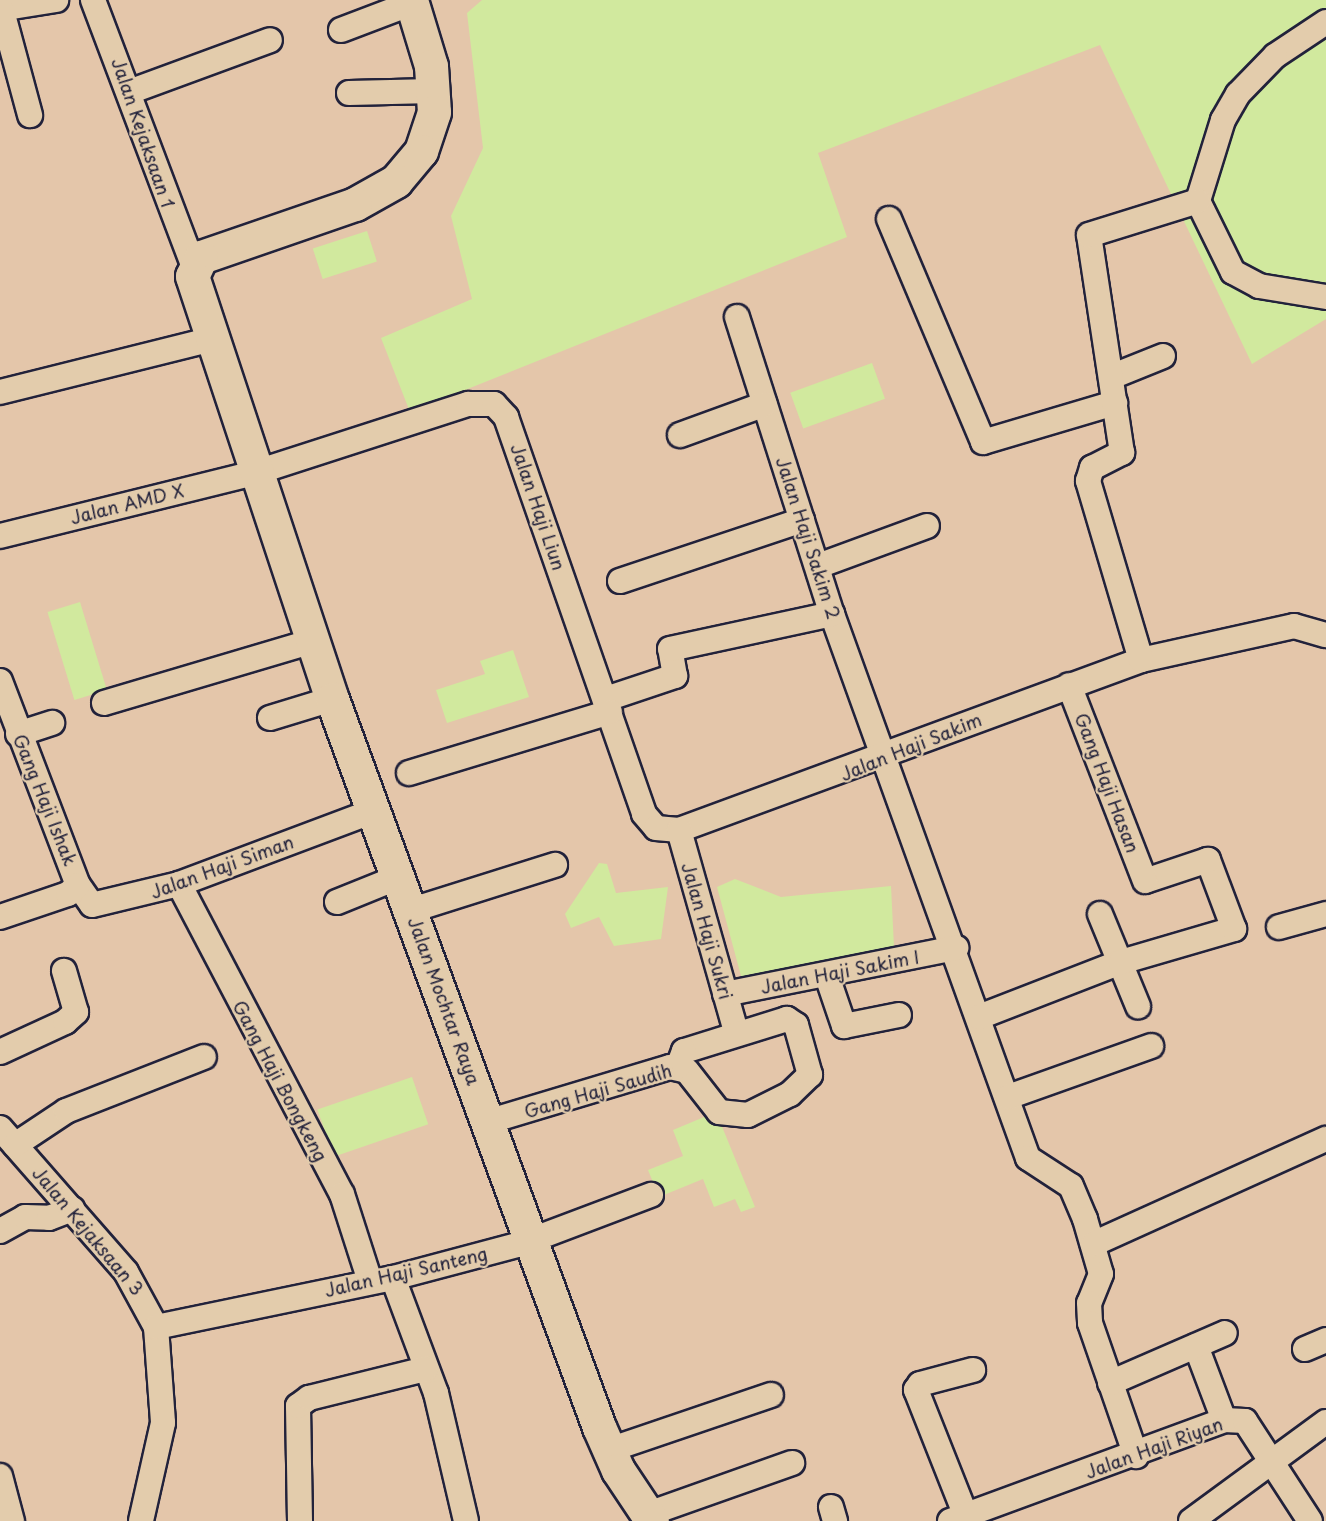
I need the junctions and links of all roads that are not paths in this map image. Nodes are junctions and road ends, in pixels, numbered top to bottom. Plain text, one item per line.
1 (56, 0) edge
2 (93, 0) edge
3 (412, 1) edge
4 (1, 10) edge
5 (1326, 22) edge
6 (341, 30) dead end
7 (270, 40) dead end
8 (433, 91) junction
9 (129, 92) junction
10 (350, 93) dead end
11 (30, 115) dead end
12 (1198, 201) junction
13 (889, 219) dead end
14 (193, 265) junction
15 (1326, 297) edge
16 (737, 317) dead end
17 (213, 339) junction
18 (1164, 356) dead end
19 (1111, 377) junction
20 (0, 392) edge
21 (765, 404) junction
22 (1115, 404) junction
23 (680, 435) dead end
24 (254, 473) junction
25 (802, 520) junction
26 (927, 526) dead end
27 (0, 536) edge
28 (818, 566) junction
29 (620, 581) dead end
30 (832, 614) junction
31 (1326, 635) edge
32 (313, 641) junction
33 (1141, 660) junction
34 (0, 681) edge
35 (1069, 685) junction
36 (332, 699) junction
37 (104, 703) dead end
38 (608, 705) junction
39 (270, 718) dead end
40 (52, 723) dead end
41 (12, 739) edge
42 (885, 758) junction
43 (409, 773) dead end
44 (373, 811) junction
45 (679, 830) junction
46 (555, 866) dead end
47 (399, 877) junction
48 (179, 884) junction
49 (78, 885) junction
50 (337, 902) dead end
51 (412, 910) junction
52 (1100, 914) dead end
53 (1326, 914) edge
54 (0, 917) edge
55 (1279, 927) dead end
56 (956, 948) junction
57 (1121, 962) junction
58 (64, 971) dead end
59 (827, 976) junction
60 (725, 994) junction
61 (1138, 1006) dead end
62 (899, 1015) dead end
63 (979, 1017) junction
64 (736, 1031) junction
65 (1150, 1046) dead end
66 (0, 1052) edge
67 (204, 1057) dead end
68 (678, 1068) junction
69 (1008, 1097) junction
70 (487, 1122) junction
71 (7, 1136) edge
72 (1326, 1138) edge
73 (651, 1195) dead end
74 (72, 1209) junction
75 (0, 1231) edge
76 (532, 1241) junction
77 (1093, 1244) junction
78 (382, 1280) junction
79 (156, 1327) junction
80 (1225, 1333) dead end
81 (1196, 1346) junction
82 (425, 1369) junction
83 (973, 1370) dead end
84 (1110, 1383) junction
85 (771, 1395) dead end
86 (1224, 1420) junction
87 (1326, 1422) edge
88 (609, 1450) junction
89 (1136, 1456) junction
90 (792, 1463) dead end
91 (1270, 1463) junction
92 (0, 1476) edge
93 (650, 1518) edge
94 (958, 1518) edge
95 (12, 1521) edge
96 (141, 1521) edge
97 (300, 1521) edge
98 (465, 1521) edge
99 (1191, 1521) edge
100 (1310, 1521) edge

1 - 4 street
2 - 9 street, Jalan Kejaksaan 1
3 - 6 street
3 - 8 street
4 - 11 street
5 - 12 street
7 - 9 street
8 - 10 street
8 - 14 street
9 - 14 street, Jalan Kejaksaan 1
12 - 15 street
12 - 19 street
13 - 22 street
14 - 17 street, Jalan Mochtar Raya
16 - 21 street, Jalan Haji Sakim 2
17 - 20 street
17 - 24 street, Jalan Mochtar Raya
18 - 19 street
19 - 22 street
21 - 23 street
21 - 25 street, Jalan Haji Sakim 2
22 - 33 street
24 - 27 street, Jalan AMD X
24 - 32 street, Jalan Mochtar Raya
24 - 38 street, Jalan Haji Liun
25 - 28 street, Jalan Haji Sakim 2
25 - 29 street
26 - 28 street
28 - 30 street, Jalan Haji Sakim 2
30 - 38 street
30 - 42 street, Jalan Haji Sakim 2
31 - 33 street, Jalan Haji Sakim
32 - 36 street, Jalan Mochtar Raya
32 - 37 street
33 - 35 street, Jalan Haji Sakim
34 - 41 street, Gang Haji Ishak
35 - 42 street, Jalan Haji Sakim
35 - 57 street, Gang Haji Hasan
36 - 39 street
36 - 44 street, Jalan Mochtar Raya
38 - 43 street
38 - 45 street, Jalan Haji Liun
40 - 41 street
41 - 49 street, Gang Haji Ishak
42 - 45 street, Jalan Haji Sakim
42 - 56 street, Jalan Haji Sakim 2
44 - 47 street, Jalan Mochtar Raya
44 - 48 street, Jalan Haji Siman
45 - 60 street, Jalan Haji Sukri
46 - 51 street
47 - 50 street
47 - 51 street, Jalan Mochtar Raya
48 - 49 street, Jalan Haji Siman
48 - 78 street, Gang Haji Bongkeng
49 - 54 street
51 - 70 street, Jalan Mochtar Raya
52 - 57 street
53 - 55 street
56 - 59 street, Jalan Haji Sakim I
56 - 63 street, Jalan Haji Sakim 2
57 - 61 street
57 - 63 street
58 - 66 street
59 - 60 street, Jalan Haji Sakim I
59 - 62 street
60 - 64 street, Jalan Haji Sukri
63 - 69 street, Jalan Haji Sakim 2
64 - 68 street
64 - 68 street, Gang Haji Saudih
65 - 69 street
67 - 71 street
68 - 70 street, Gang Haji Saudih
69 - 77 street, Jalan Haji Sakim 2
70 - 76 street, Jalan Mochtar Raya
71 - 74 street, Jalan Kejaksaan 3
72 - 77 street
73 - 76 street, Jalan Haji Santeng
74 - 75 street
74 - 79 street, Jalan Kejaksaan 3
76 - 78 street, Jalan Haji Santeng
76 - 88 street, Jalan Mochtar Raya
77 - 84 street, Jalan Haji Sakim 2
78 - 79 street, Jalan Haji Santeng
78 - 82 street, Gang Haji Bongkeng
79 - 96 street, Jalan Kejaksaan 3
80 - 81 street
81 - 84 street
81 - 86 street
82 - 97 street
82 - 98 street, Gang Haji Bongkeng
83 - 94 street
84 - 89 street, Jalan Haji Sakim 2
85 - 88 street
86 - 89 street, Jalan Haji Riyan
86 - 91 street, Jalan Haji Riyan
87 - 91 street
88 - 93 street, Jalan Mochtar Raya
89 - 94 street, Jalan Haji Riyan
90 - 93 street
91 - 99 street
91 - 100 street, Jalan Haji Riyan
92 - 95 street

